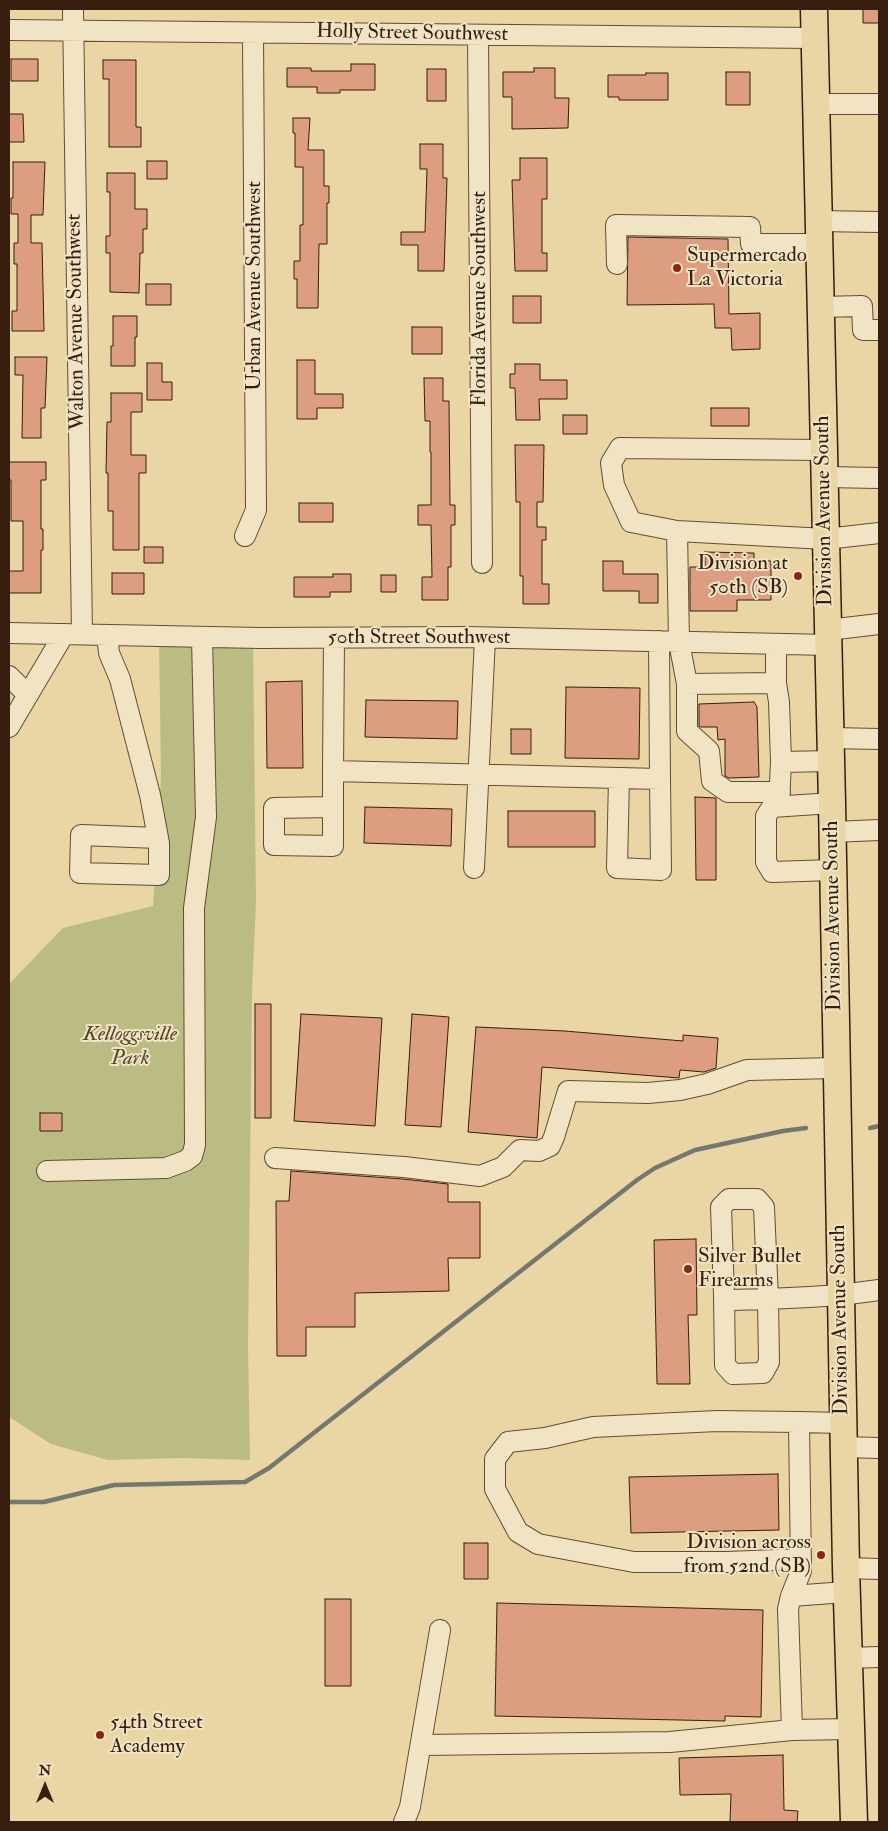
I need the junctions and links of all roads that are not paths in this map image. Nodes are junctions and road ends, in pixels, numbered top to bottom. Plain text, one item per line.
1 (73, 9) edge
2 (814, 9) edge
3 (9, 30) edge
4 (73, 31) junction
5 (253, 33) junction
6 (478, 35) junction
7 (815, 38) junction
8 (816, 104) junction
9 (879, 104) edge
10 (879, 222) edge
11 (818, 232) junction
12 (617, 264) dead end
13 (820, 307) junction
14 (879, 330) edge
15 (824, 450) junction
16 (825, 477) junction
17 (879, 478) edge
18 (678, 531) junction
19 (879, 533) edge
20 (245, 536) dead end
21 (826, 539) junction
22 (482, 563) dead end
23 (879, 624) edge
24 (9, 633) edge
25 (73, 634) junction
26 (107, 635) junction
27 (202, 637) junction
28 (334, 638) junction
29 (485, 638) junction
30 (828, 638) junction
31 (659, 642) junction
32 (679, 642) junction
33 (776, 644) junction
34 (9, 676) edge
35 (776, 682) junction
36 (687, 684) junction
37 (28, 695) junction
38 (9, 726) edge
39 (879, 739) edge
40 (831, 749) junction
41 (781, 762) junction
42 (333, 771) junction
43 (478, 775) junction
44 (619, 778) junction
45 (660, 779) junction
46 (779, 799) junction
47 (832, 803) junction
48 (332, 807) dead end
49 (879, 830) edge
50 (833, 832) junction
51 (158, 838) dead end
52 (474, 868) dead end
53 (833, 870) junction
54 (836, 1068) junction
55 (275, 1158) dead end
56 (47, 1171) dead end
57 (879, 1290) edge
58 (724, 1296) junction
59 (841, 1296) junction
60 (768, 1299) junction
61 (799, 1422) junction
62 (843, 1435) junction
63 (879, 1448) edge
64 (801, 1559) junction
65 (879, 1569) edge
66 (846, 1580) junction
67 (791, 1596) junction
68 (440, 1630) dead end
69 (879, 1657) edge
70 (848, 1658) junction
71 (851, 1729) junction
72 (792, 1730) junction
73 (421, 1745) junction
74 (404, 1822) edge
75 (854, 1822) edge

1 - 4 street, Walton Avenue Southwest
2 - 7 main road, Division Avenue South
3 - 4 street, Holly Street Southwest
4 - 5 street, Holly Street Southwest
4 - 25 street, Walton Avenue Southwest
5 - 6 street, Holly Street Southwest
5 - 20 street, Urban Avenue Southwest
6 - 7 street, Holly Street Southwest
6 - 22 street, Florida Avenue Southwest
7 - 8 main road, Division Avenue South
8 - 9 street
8 - 11 main road, Division Avenue South
10 - 11 street
11 - 12 street
11 - 13 main road, Division Avenue South
13 - 14 street
13 - 15 main road, Division Avenue South
15 - 16 main road, Division Avenue South
15 - 18 street
16 - 17 street
16 - 21 main road, Division Avenue South
18 - 21 street
18 - 32 street
19 - 21 street
21 - 30 main road, Division Avenue South
23 - 30 street, 50th Street Southwest
24 - 25 street, 50th Street Southwest
25 - 26 street, 50th Street Southwest
25 - 37 street
26 - 27 street, 50th Street Southwest
26 - 51 street
27 - 28 street, 50th Street Southwest
27 - 56 street
28 - 29 street, 50th Street Southwest
28 - 42 street
29 - 31 street, 50th Street Southwest
29 - 43 street
30 - 33 street, 50th Street Southwest
30 - 40 main road, Division Avenue South
31 - 32 street, 50th Street Southwest
31 - 45 street
32 - 33 street, 50th Street Southwest
32 - 36 street
33 - 35 street
34 - 37 street
35 - 36 street
35 - 41 street
36 - 46 street
37 - 38 street
39 - 40 street
40 - 41 street
40 - 47 main road, Division Avenue South
41 - 46 street
42 - 43 street
42 - 48 street
43 - 44 street
43 - 52 street
44 - 45 street
44 - 45 street
46 - 47 street
46 - 53 street
47 - 50 main road, Division Avenue South
49 - 50 street
50 - 53 main road, Division Avenue South
53 - 54 main road, Division Avenue South
54 - 55 street
54 - 59 main road, Division Avenue South
57 - 59 street
58 - 60 street
58 - 60 street
58 - 60 street
59 - 60 street
59 - 62 main road, Division Avenue South
61 - 62 street
61 - 64 street
61 - 64 street
62 - 63 street
62 - 66 main road, Division Avenue South
64 - 67 street
65 - 66 street
66 - 67 street
66 - 70 main road, Division Avenue South
67 - 72 street
68 - 73 street
69 - 70 street
70 - 71 main road, Division Avenue South
71 - 72 street
71 - 75 main road, Division Avenue South
72 - 73 street
73 - 74 street

